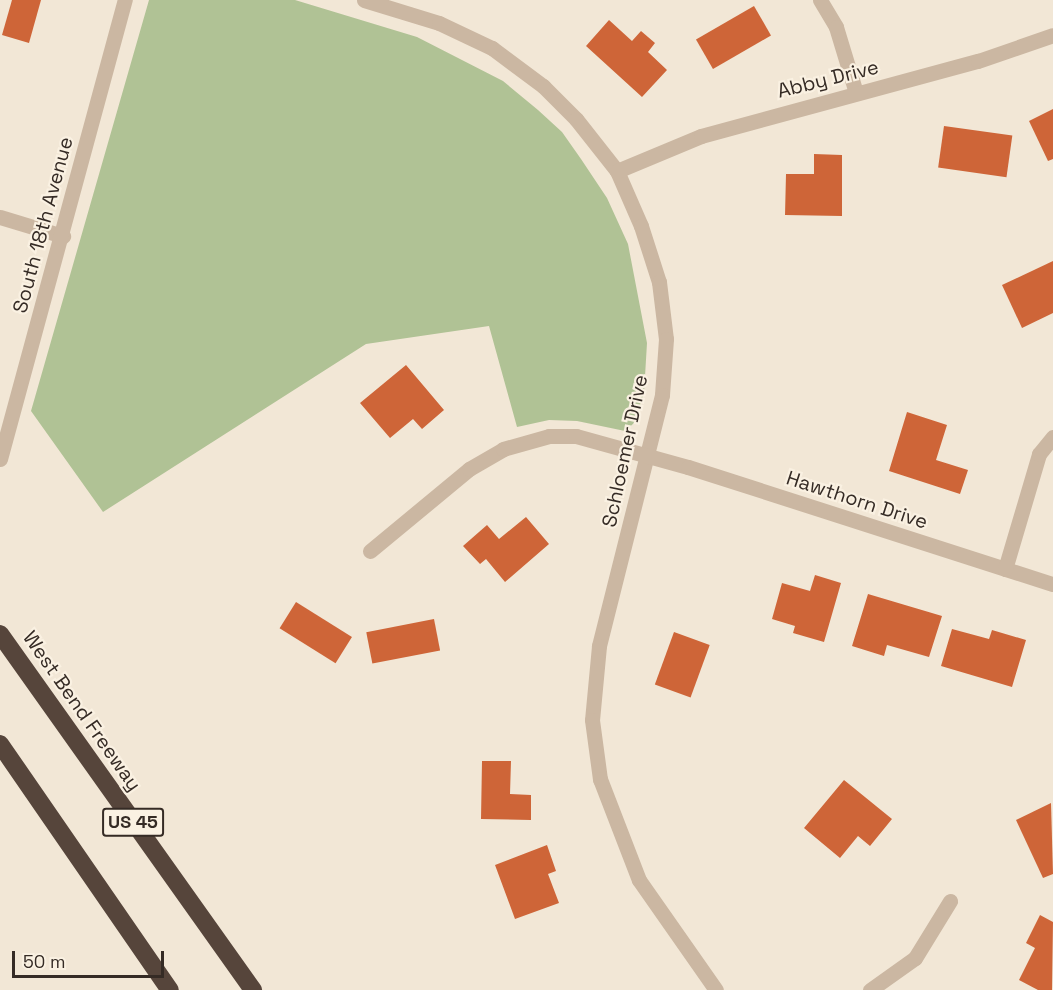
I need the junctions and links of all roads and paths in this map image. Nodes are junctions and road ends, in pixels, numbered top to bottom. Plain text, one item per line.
1 (125, 0) edge
2 (364, 0) edge
3 (820, 0) edge
4 (1053, 35) edge
5 (856, 93) junction
6 (616, 171) junction
7 (0, 217) edge
8 (63, 236) junction
9 (1053, 437) edge
10 (649, 456) junction
11 (0, 459) edge
12 (370, 550) dead end
13 (1005, 569) junction
14 (1053, 584) edge
15 (0, 634) edge
16 (0, 744) edge
17 (950, 901) dead end
18 (170, 990) edge
19 (253, 990) edge
20 (716, 990) edge
21 (870, 990) edge

1 - 8 street, South 18th Avenue
2 - 6 street, Schloemer Drive
3 - 5 street
4 - 5 street, Abby Drive
5 - 6 street, Abby Drive
6 - 10 street, Schloemer Drive
7 - 8 street
8 - 11 street, South 18th Avenue
9 - 13 street
10 - 12 street, Hawthorn Drive
10 - 13 street, Hawthorn Drive
10 - 20 street, Schloemer Drive
13 - 14 street, Hawthorn Drive
15 - 19 highway, West Bend Freeway / US 45
16 - 18 highway
17 - 21 street

